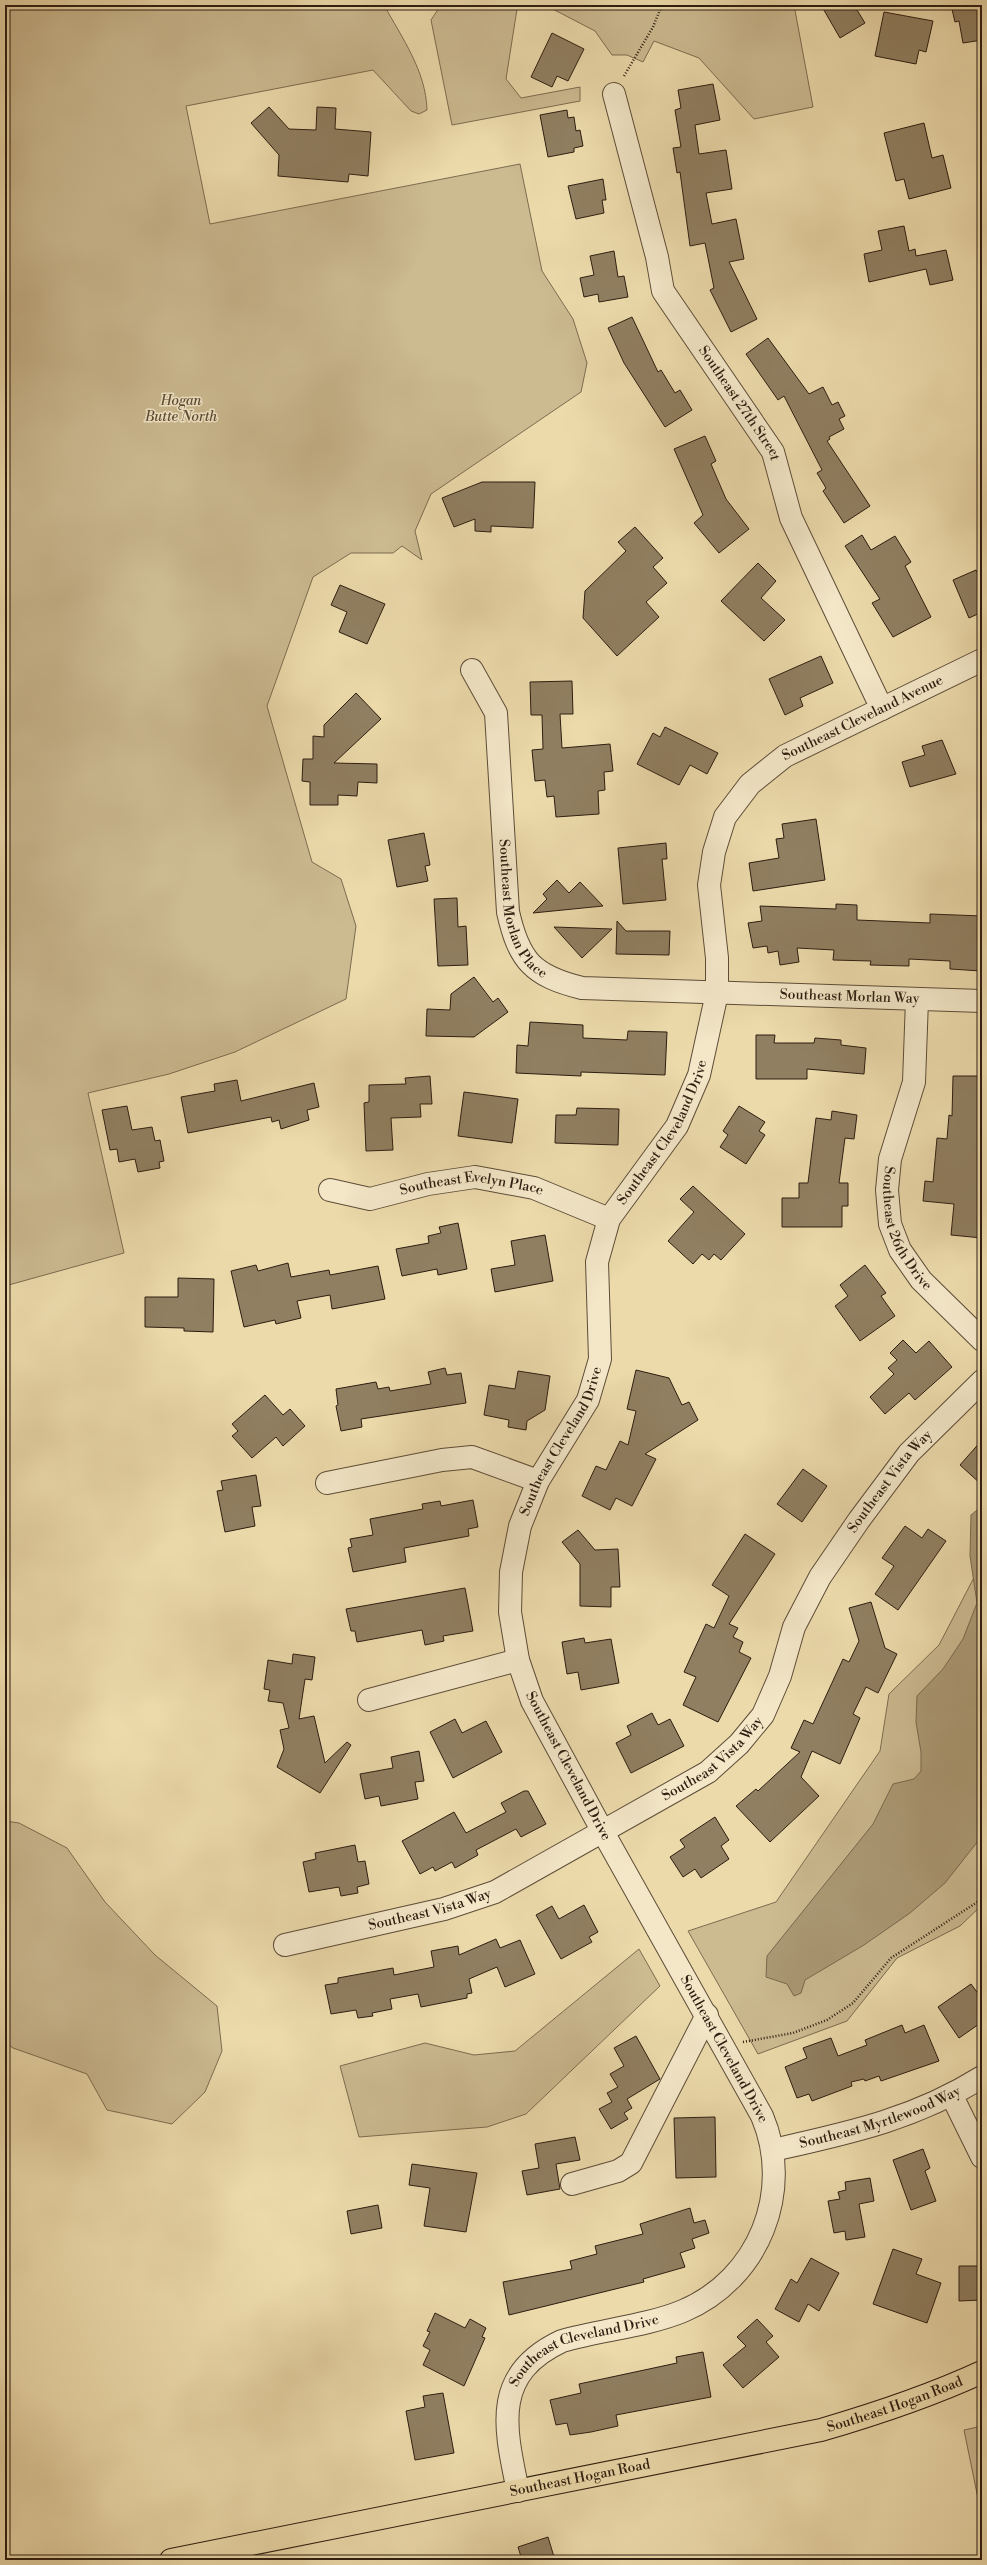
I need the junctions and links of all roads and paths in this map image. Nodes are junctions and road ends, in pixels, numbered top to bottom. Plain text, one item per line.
1 (662, 5) edge
2 (614, 94) joint
3 (982, 660) edge
4 (472, 670) dead end
5 (882, 709) junction
6 (750, 784) joint
7 (717, 993) junction
8 (917, 1000) junction
9 (982, 1001) edge
10 (330, 1190) dead end
11 (609, 1219) junction
12 (982, 1340) edge
13 (982, 1381) edge
14 (538, 1481) junction
15 (327, 1483) dead end
16 (518, 1660) junction
17 (369, 1700) dead end
18 (602, 1832) junction
19 (982, 1899) edge
20 (285, 1945) dead end
21 (707, 2016) junction
22 (725, 2047) junction
23 (982, 2077) edge
24 (952, 2096) junction
25 (773, 2150) junction
26 (982, 2157) edge
27 (572, 2184) dead end
28 (982, 2372) edge
29 (518, 2491) junction
30 (171, 2560) edge

1 - 2 path
2 - 5 street, Southeast 27th Street
3 - 5 street, Southeast Cleveland Avenue
4 - 7 street, Southeast Morlan Place
5 - 6 street, Southeast Cleveland Avenue
6 - 7 street, Southeast Cleveland Drive
7 - 8 street, Southeast Morlan Way
7 - 11 street, Southeast Cleveland Drive
8 - 9 street, Southeast Morlan Way
8 - 12 street, Southeast 26th Drive
10 - 11 street, Southeast Evelyn Place
11 - 14 street, Southeast Cleveland Drive
13 - 18 street, Southeast Vista Way
14 - 15 street
14 - 16 street, Southeast Cleveland Drive
16 - 17 street
16 - 18 street, Southeast Cleveland Drive
18 - 20 street, Southeast Vista Way
18 - 21 street, Southeast Cleveland Drive
19 - 22 path
21 - 22 street, Southeast Cleveland Drive
21 - 27 street
22 - 25 street, Southeast Cleveland Drive
23 - 24 street, Southeast Myrtlewood Way
24 - 25 street, Southeast Myrtlewood Way
24 - 26 street
25 - 29 street, Southeast Cleveland Drive
28 - 29 main road, Southeast Hogan Road
29 - 30 main road, Southeast Hogan Road

